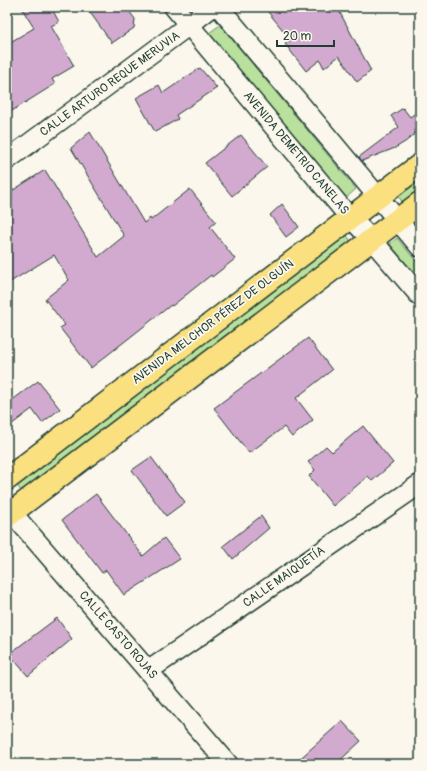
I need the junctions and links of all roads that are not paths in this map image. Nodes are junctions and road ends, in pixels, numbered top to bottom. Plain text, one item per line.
1 (174, 7) edge
2 (212, 7) edge
3 (219, 7) edge
4 (189, 25) junction
5 (7, 160) edge
6 (420, 166) edge
7 (378, 197) junction
8 (420, 203) edge
9 (350, 218) junction
10 (397, 220) junction
11 (372, 240) junction
12 (420, 247) edge
13 (420, 296) edge
14 (7, 479) edge
15 (420, 484) edge
16 (9, 512) edge
17 (148, 671) junction
18 (228, 764) edge

1 - 4 street, AVENIDA DEMETRIO CANELAS
2 - 4 street, CALLE ARTURO REQUE MERUVIA
3 - 7 street
4 - 5 street, CALLE ARTURO REQUE MERUVIA
4 - 9 street, AVENIDA DEMETRIO CANELAS
6 - 7 highway, AVENIDA MELCHOR PÉREZ DE OLGUÍN
7 - 9 highway, AVENIDA MELCHOR PÉREZ DE OLGUÍN
7 - 10 street
8 - 10 highway
9 - 11 street, AVENIDA DEMETRIO CANELAS
9 - 14 highway, AVENIDA MELCHOR PÉREZ DE OLGUÍN
10 - 11 highway
10 - 12 street
11 - 13 street, AVENIDA DEMETRIO CANELAS
11 - 16 highway
15 - 17 street, CALLE MAIQUETÍA
16 - 17 street, CALLE CASTO ROJAS
17 - 18 street, CALLE CASTO ROJAS

